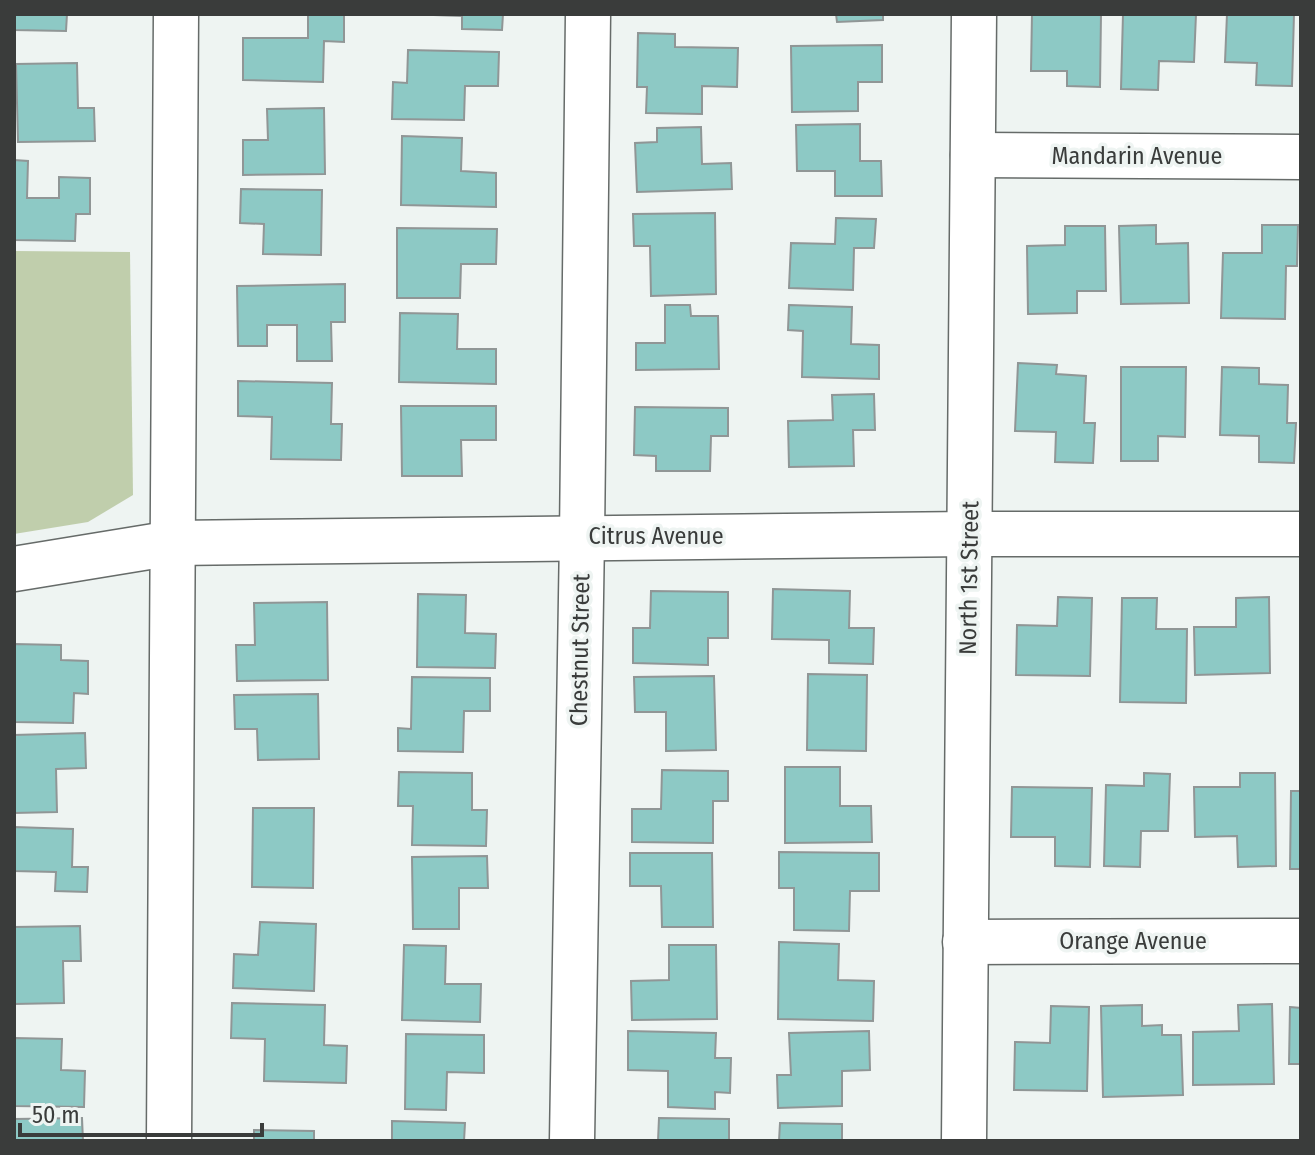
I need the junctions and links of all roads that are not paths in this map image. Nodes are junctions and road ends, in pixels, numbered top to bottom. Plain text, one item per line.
1 (176, 14) edge
2 (588, 14) edge
3 (974, 14) edge
4 (973, 155) junction
5 (1301, 157) edge
6 (970, 534) junction
7 (1301, 534) edge
8 (582, 537) junction
9 (173, 543) junction
10 (14, 569) edge
11 (1301, 941) edge
12 (965, 942) junction
13 (169, 1141) edge
14 (572, 1141) edge
15 (964, 1141) edge

1 - 9 street
2 - 8 street, Chestnut Street
3 - 4 street, North 1st Street
4 - 5 street, Mandarin Avenue
4 - 6 street, North 1st Street
6 - 7 street, Citrus Avenue
6 - 8 street, Citrus Avenue
6 - 12 street, North 1st Street
8 - 9 street, Citrus Avenue
8 - 14 street, Chestnut Street
9 - 10 street, Citrus Avenue
9 - 13 street
11 - 12 street, Orange Avenue
12 - 15 street, North 1st Street

